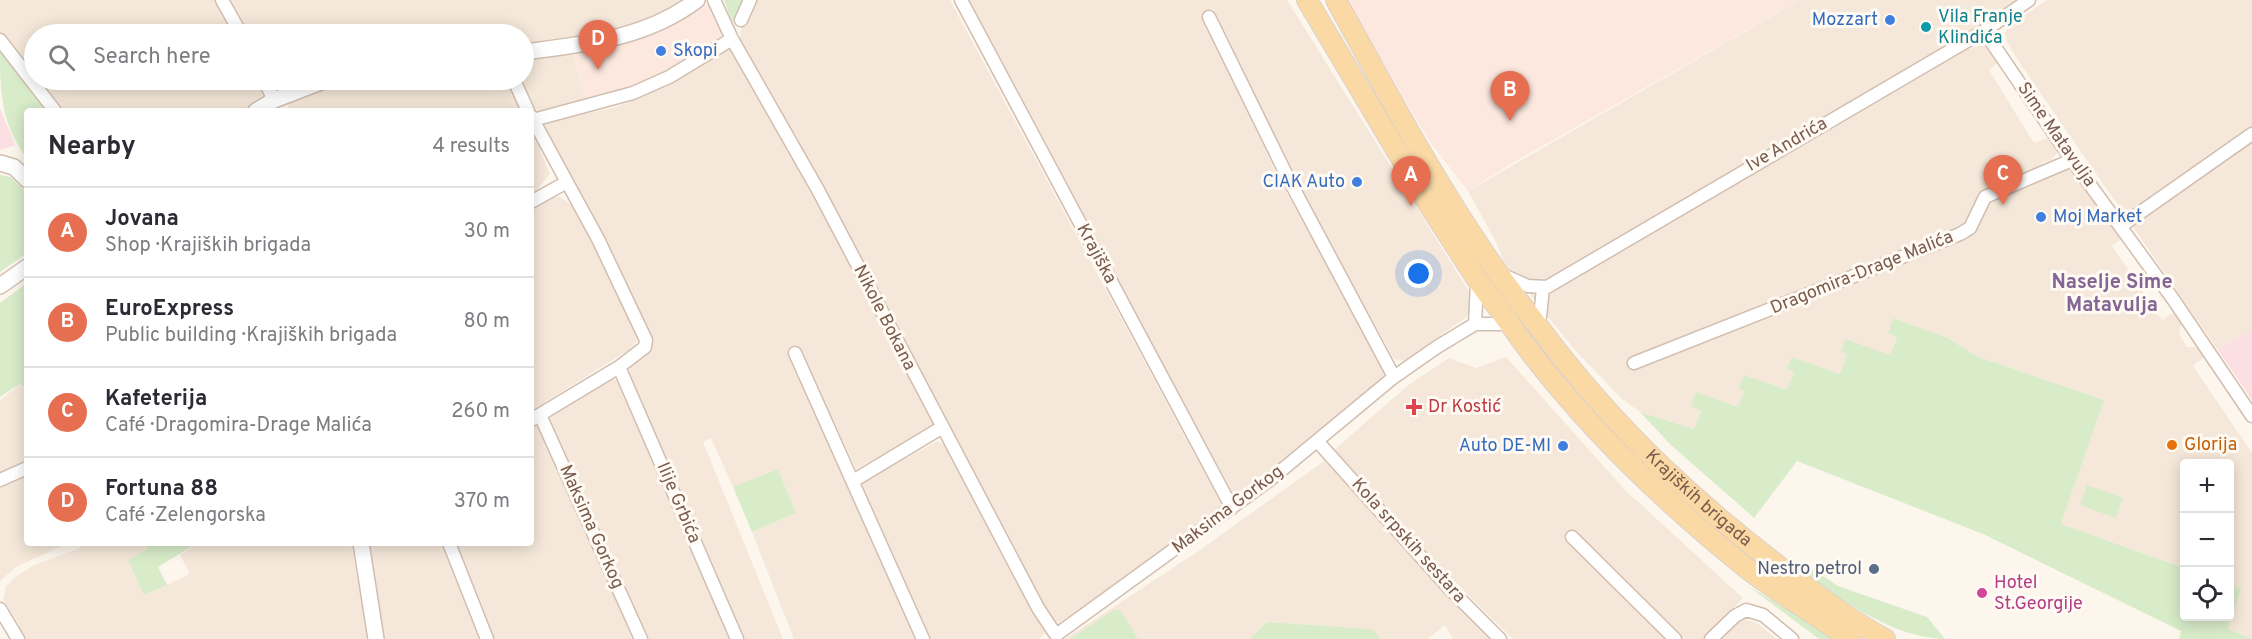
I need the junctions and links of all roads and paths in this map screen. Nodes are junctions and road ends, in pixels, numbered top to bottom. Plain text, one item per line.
1 (222, 0) edge
2 (697, 0) edge
3 (714, 0) edge
4 (750, 0) edge
5 (961, 0) edge
6 (1306, 0) edge
7 (1336, 0) edge
8 (2029, 0) edge
9 (1209, 17) dead end
10 (741, 20) dead end
11 (235, 24) edge
12 (1984, 31) junction
13 (732, 39) junction
14 (0, 40) edge
15 (534, 51) edge
16 (24, 71) edge
17 (39, 90) edge
18 (269, 90) edge
19 (300, 90) edge
20 (519, 90) edge
21 (274, 100) junction
22 (53, 108) edge
23 (261, 108) edge
24 (527, 108) edge
25 (534, 115) edge
26 (534, 122) edge
27 (2252, 134) edge
28 (2072, 160) junction
29 (0, 163) edge
30 (24, 177) edge
31 (565, 183) junction
32 (534, 200) edge
33 (2121, 226) junction
34 (24, 269) edge
35 (1501, 275) junction
36 (1476, 278) junction
37 (0, 286) edge
38 (1543, 288) junction
39 (1475, 324) junction
40 (1540, 325) junction
41 (1515, 332) junction
42 (795, 353) dead end
43 (1634, 363) dead end
44 (619, 367) junction
45 (1394, 377) junction
46 (2252, 416) edge
47 (535, 418) edge
48 (941, 428) junction
49 (1318, 442) junction
50 (24, 469) edge
51 (0, 480) edge
52 (853, 481) junction
53 (1232, 508) junction
54 (1572, 537) dead end
55 (362, 546) edge
56 (450, 546) edge
57 (0, 609) edge
58 (1056, 635) joint
59 (18, 639) edge
60 (376, 639) edge
61 (487, 639) edge
62 (641, 639) edge
63 (737, 639) edge
64 (923, 639) edge
65 (1500, 639) edge
66 (1675, 639) edge
67 (1711, 639) edge
68 (1792, 639) edge
69 (1850, 639) edge
70 (1885, 639) edge

1 - 11 street
2 - 15 street
3 - 13 street, Nikole Bokana
4 - 10 street
5 - 53 street, Krajiška
6 - 36 main road, Krajiških brigada
7 - 35 main road, Krajiških brigada
8 - 12 street, Ive Andrića
9 - 45 street
12 - 28 street, Sime Matavulja
12 - 38 street, Ive Andrića
13 - 25 street
13 - 48 street, Nikole Bokana
14 - 16 street
17 - 22 street
18 - 21 street
19 - 21 street
20 - 24 street
21 - 23 street
26 - 31 street
27 - 33 street
28 - 33 street, Sime Matavulja
28 - 43 street, Dragomira-Drage Malića
29 - 30 street
31 - 32 street
31 - 44 street
33 - 46 street, Sime Matavulja
34 - 37 street
35 - 38 street
35 - 40 main road, Krajiških brigada
36 - 39 street
36 - 41 main road, Krajiških brigada
38 - 40 street
39 - 41 street
39 - 45 street, Maksima Gorkog
40 - 70 main road, Krajiških brigada
41 - 69 main road, Krajiških brigada
42 - 52 street
44 - 47 street
44 - 63 street, Ilije Grbića
45 - 49 street, Maksima Gorkog
47 - 62 street, Maksima Gorkog
48 - 52 street
48 - 58 street, Nikole Bokana
49 - 53 street, Maksima Gorkog
49 - 65 street, Kola srpskih sestara
50 - 51 street
52 - 64 street
53 - 58 street, Maksima Gorkog
54 - 66 street
55 - 60 street
56 - 61 street
57 - 59 street
67 - 68 street

